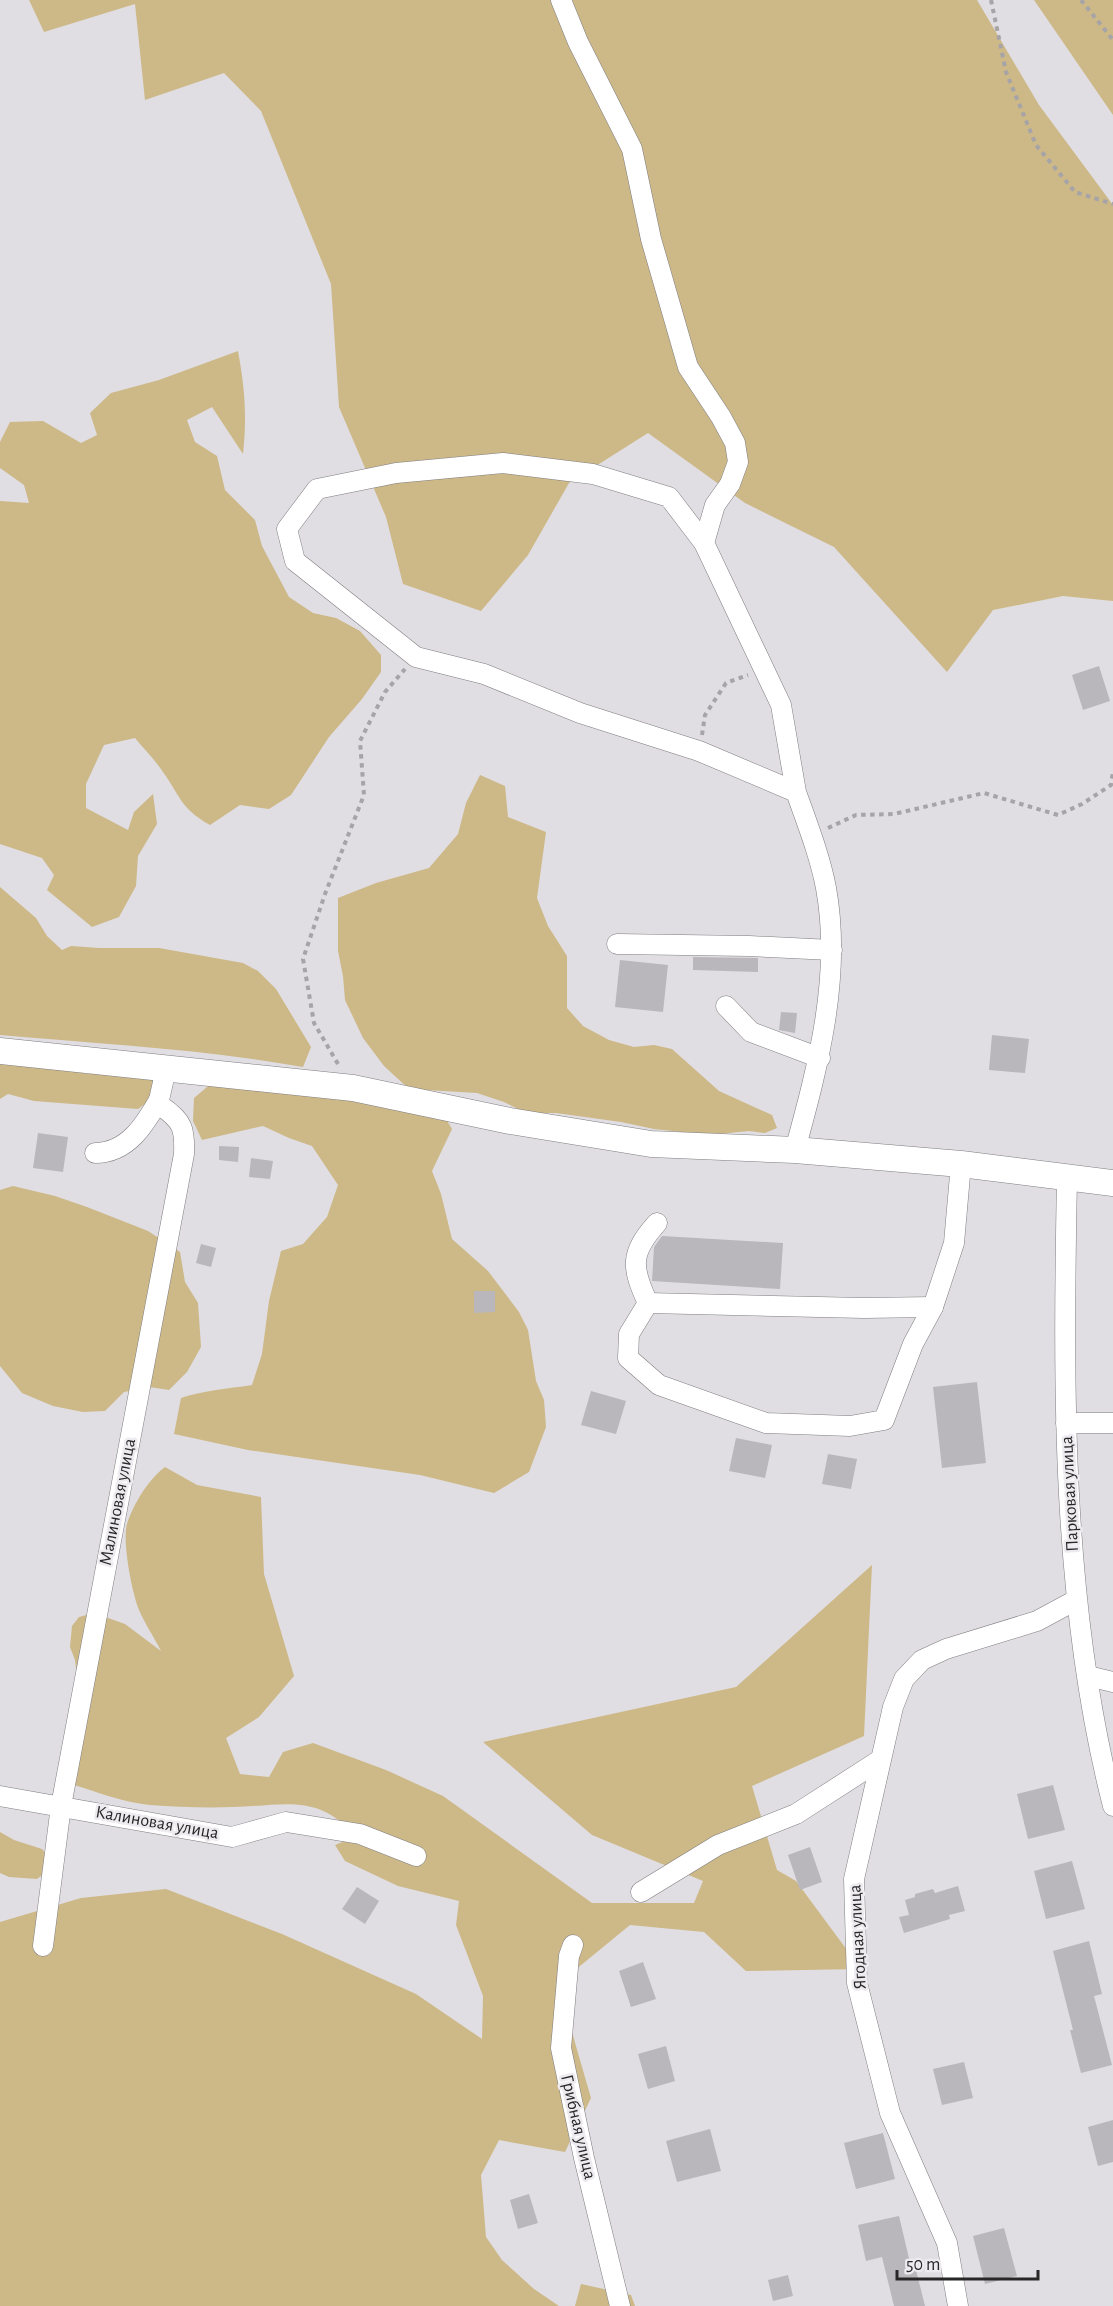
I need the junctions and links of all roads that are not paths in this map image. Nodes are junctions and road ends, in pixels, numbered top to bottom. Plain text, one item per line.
1 (561, 0) edge
2 (705, 543) junction
3 (796, 792) junction
4 (617, 944) dead end
5 (832, 951) junction
6 (726, 1006) dead end
7 (0, 1051) edge
8 (820, 1058) junction
9 (166, 1069) junction
10 (159, 1100) junction
11 (795, 1150) junction
12 (95, 1153) dead end
13 (961, 1164) junction
14 (1067, 1178) junction
15 (1113, 1183) edge
16 (657, 1223) dead end
17 (648, 1303) junction
18 (933, 1307) junction
19 (1066, 1423) junction
20 (1113, 1423) edge
21 (1076, 1600) junction
22 (1088, 1676) junction
23 (1113, 1682) edge
24 (880, 1760) junction
25 (0, 1796) edge
26 (61, 1806) junction
27 (1113, 1806) edge
28 (416, 1856) dead end
29 (641, 1892) dead end
30 (573, 1945) dead end
31 (43, 1946) dead end
32 (620, 2306) edge
33 (958, 2306) edge

1 - 2 street
2 - 3 street
2 - 3 street
3 - 5 street
4 - 5 street
5 - 8 street
6 - 8 street
7 - 9 main road
8 - 11 street
9 - 10 street
9 - 11 main road
10 - 12 street
10 - 26 street, Малиновая улица
11 - 13 main road
13 - 14 main road
13 - 18 street
14 - 15 main road
14 - 19 street, Парковая улица
16 - 17 street
17 - 18 street
17 - 18 street
19 - 20 street
19 - 21 street, Парковая улица
21 - 22 street, Парковая улица
21 - 24 street, Ягодная улица
22 - 23 street
22 - 27 street, Парковая улица
24 - 29 street
24 - 33 street, Ягодная улица
25 - 26 street, Калиновая улица
26 - 28 street, Калиновая улица
26 - 31 street, Малиновая улица
30 - 32 street, Грибная улица

